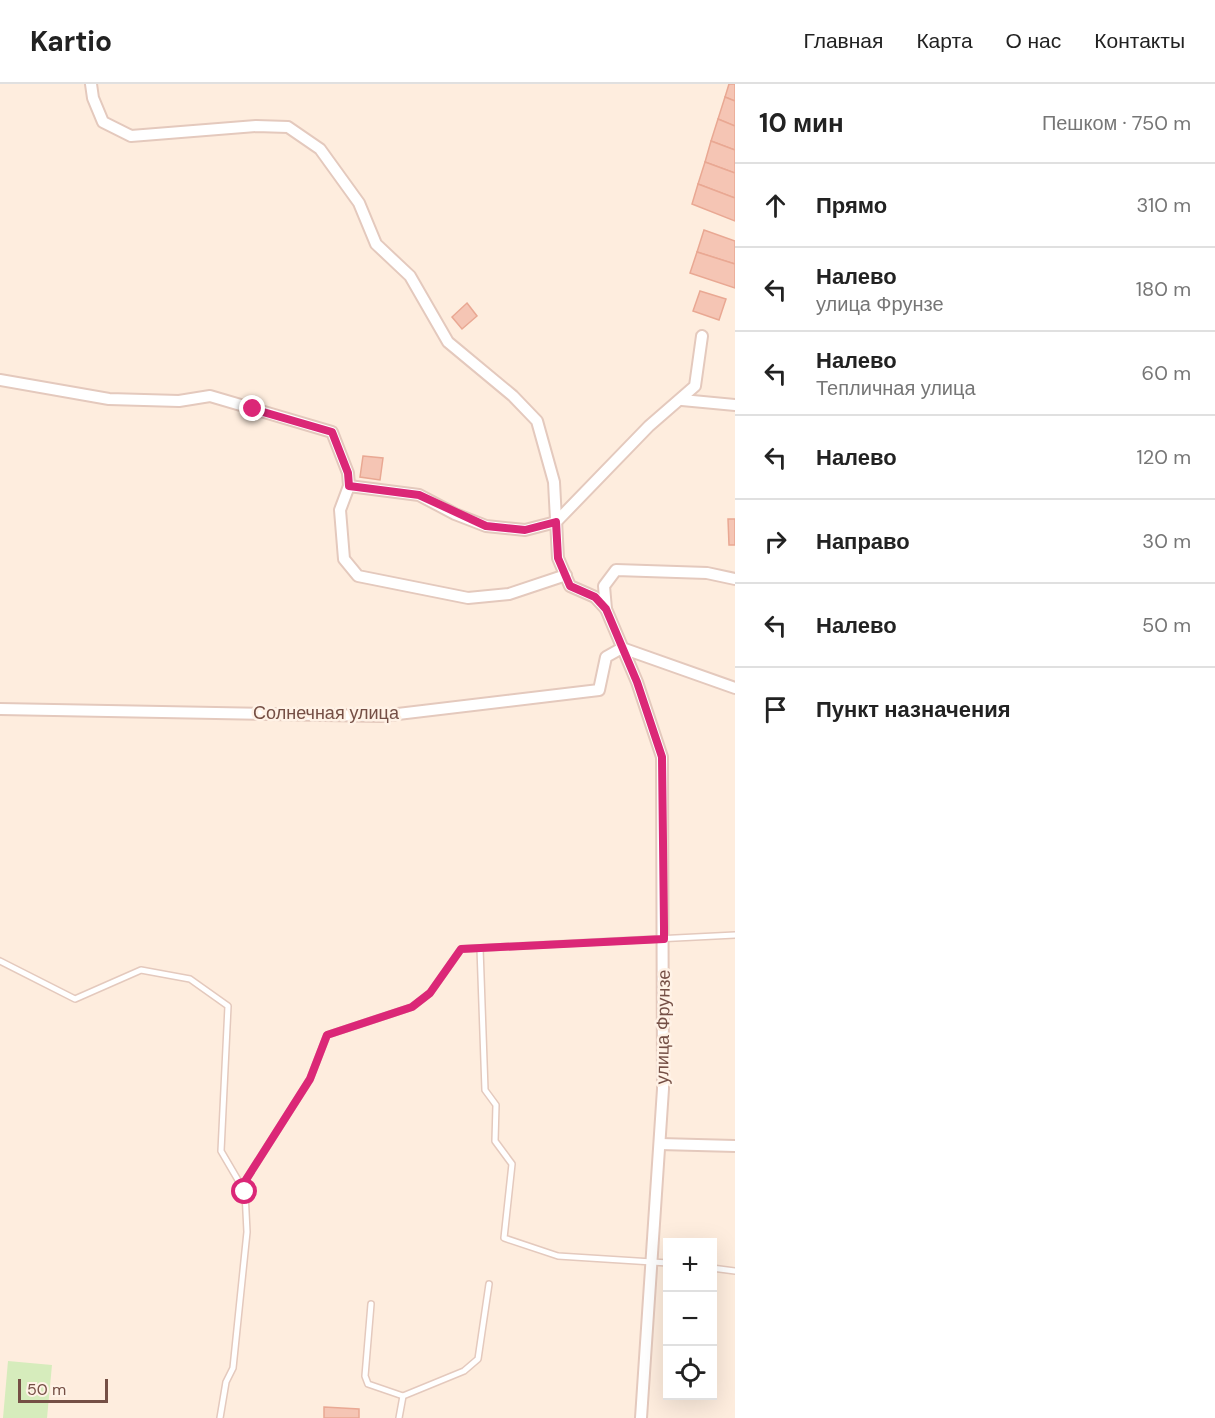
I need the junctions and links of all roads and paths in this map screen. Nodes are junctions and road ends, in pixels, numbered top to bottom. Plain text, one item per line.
1 (91, 84) edge
2 (702, 336) dead end
3 (0, 380) edge
4 (682, 400) junction
5 (735, 405) edge
6 (349, 486) junction
7 (556, 522) junction
8 (566, 575) junction
9 (735, 579) edge
10 (606, 609) junction
11 (622, 648) junction
12 (735, 688) edge
13 (0, 709) edge
14 (735, 935) edge
15 (664, 939) junction
16 (480, 948) junction
17 (0, 961) edge
18 (660, 1144) junction
19 (735, 1146) edge
20 (242, 1186) junction
21 (653, 1261) junction
22 (663, 1262) edge
23 (717, 1268) edge
24 (735, 1270) edge
25 (489, 1284) dead end
26 (371, 1304) dead end
27 (403, 1396) junction
28 (220, 1418) edge
29 (399, 1418) edge
30 (641, 1418) edge

1 - 7 street
2 - 4 street
3 - 6 street
4 - 5 street
4 - 7 street
6 - 7 street
6 - 8 street
7 - 8 street
8 - 10 street
9 - 10 street
10 - 11 street, улица Фрунзе
11 - 12 street
11 - 13 street, Солнечная улица
11 - 15 street, улица Фрунзе
14 - 15 lane
15 - 16 lane
15 - 18 street, улица Фрунзе
16 - 20 lane
16 - 21 lane
17 - 20 lane
18 - 19 street
18 - 21 street, улица Фрунзе
20 - 28 lane
21 - 22 lane
21 - 30 street, улица Фрунзе
23 - 24 lane
25 - 27 lane
26 - 27 lane
27 - 29 lane

